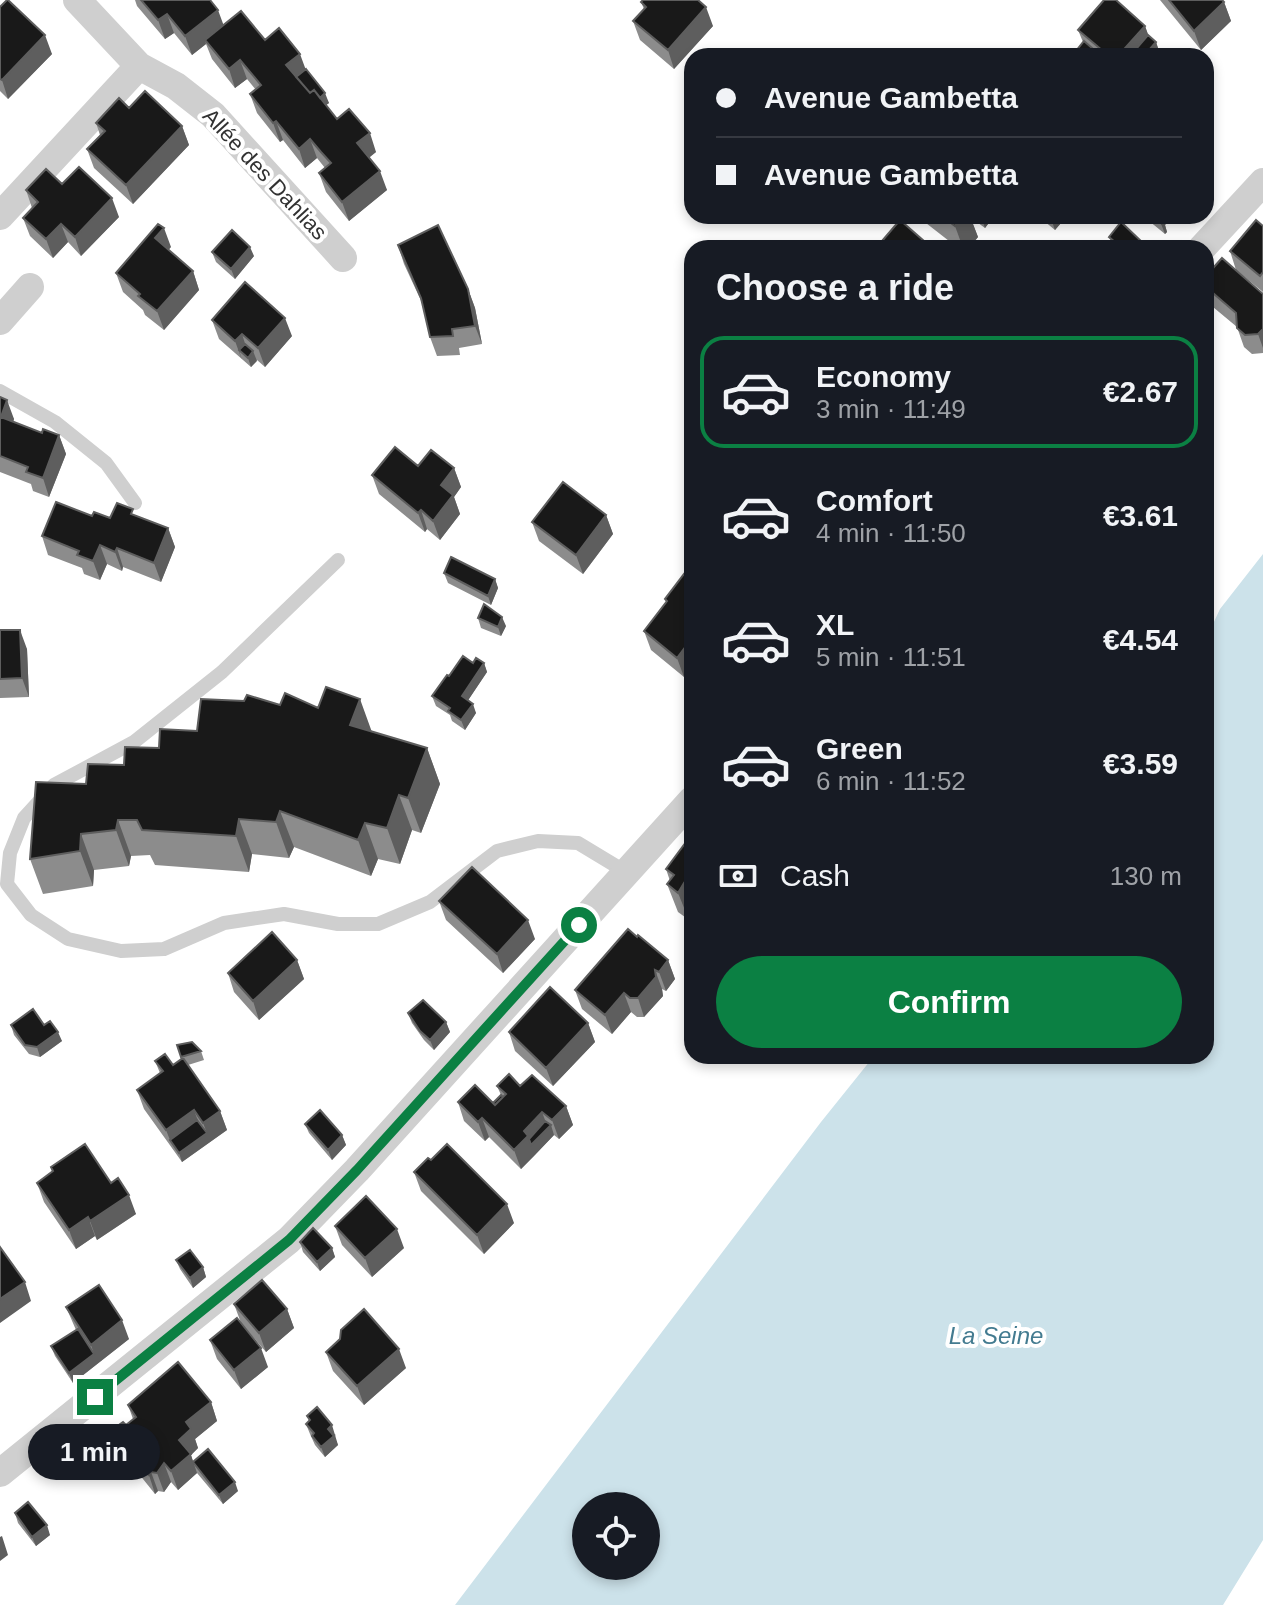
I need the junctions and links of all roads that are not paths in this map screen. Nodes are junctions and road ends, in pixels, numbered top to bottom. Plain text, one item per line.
1 (77, 0) edge
2 (139, 66) junction
3 (1263, 182) edge
4 (0, 216) edge
5 (1209, 240) edge
6 (343, 258) dead end
7 (30, 287) dead end
8 (0, 321) edge
9 (0, 391) edge
10 (135, 503) dead end
11 (338, 560) dead end
12 (684, 809) edge
13 (626, 872) junction
14 (0, 1473) edge

1 - 2 street, Allée des Dahlias
2 - 4 street
2 - 6 street, Allée des Dahlias
3 - 5 street
7 - 8 street
9 - 10 lane
11 - 13 lane
12 - 13 street
13 - 14 street

